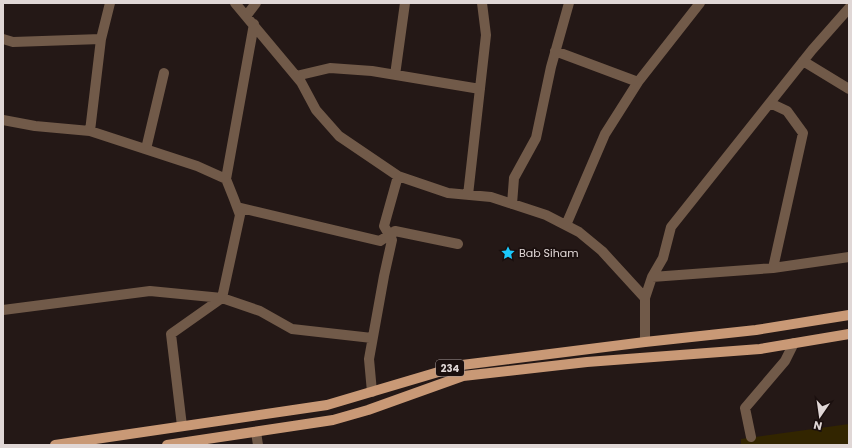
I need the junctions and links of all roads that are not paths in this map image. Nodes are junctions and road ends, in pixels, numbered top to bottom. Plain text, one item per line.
1 (110, 3) edge
2 (235, 3) edge
3 (256, 3) edge
4 (405, 3) edge
5 (482, 3) edge
6 (569, 3) edge
7 (700, 3) edge
8 (849, 8) edge
9 (247, 15) junction
10 (254, 24) junction
11 (3, 39) edge
12 (101, 39) junction
13 (555, 51) junction
14 (803, 61) junction
15 (164, 74) dead end
16 (395, 75) junction
17 (296, 76) junction
18 (638, 82) junction
19 (849, 89) edge
20 (480, 90) junction
21 (770, 103) junction
22 (3, 120) edge
23 (90, 131) junction
24 (146, 149) junction
25 (398, 176) junction
26 (226, 179) junction
27 (468, 195) junction
28 (512, 204) junction
29 (237, 207) junction
30 (566, 225) junction
31 (389, 234) junction
32 (458, 244) dead end
33 (849, 257) edge
34 (773, 268) junction
35 (652, 277) junction
36 (222, 298) junction
37 (645, 298) junction
38 (3, 310) edge
39 (849, 315) edge
40 (849, 334) edge
41 (372, 338) junction
42 (645, 342) junction
43 (794, 343) junction
44 (372, 392) junction
45 (182, 426) junction
46 (256, 432) junction
47 (751, 436) dead end
48 (55, 445) edge
49 (167, 445) edge
50 (258, 445) edge

1 - 12 street
2 - 9 street
3 - 9 street
4 - 16 street
5 - 20 street
6 - 13 street
7 - 18 street
8 - 14 street
9 - 10 street
10 - 17 street
10 - 26 street
11 - 12 street
12 - 23 street
13 - 18 street
13 - 28 street
14 - 19 street
14 - 21 street
15 - 24 street
16 - 17 street
16 - 20 street
17 - 25 street
18 - 30 street
20 - 27 street
21 - 34 street
21 - 35 street
22 - 23 street
23 - 24 street
24 - 26 street
25 - 27 street
25 - 31 street
26 - 29 street
27 - 28 street
28 - 30 street
29 - 31 street
29 - 36 street
30 - 37 street
31 - 32 street
31 - 41 street
33 - 34 street
34 - 35 street
35 - 37 street
36 - 38 street
36 - 41 street
36 - 45 street
37 - 42 street
39 - 42 main road, 234
40 - 43 main road, 234
41 - 44 street
42 - 44 main road, 234
43 - 46 main road, 234
43 - 47 street
44 - 45 main road, 234
45 - 48 main road, 234
46 - 49 main road, 234
46 - 50 street

